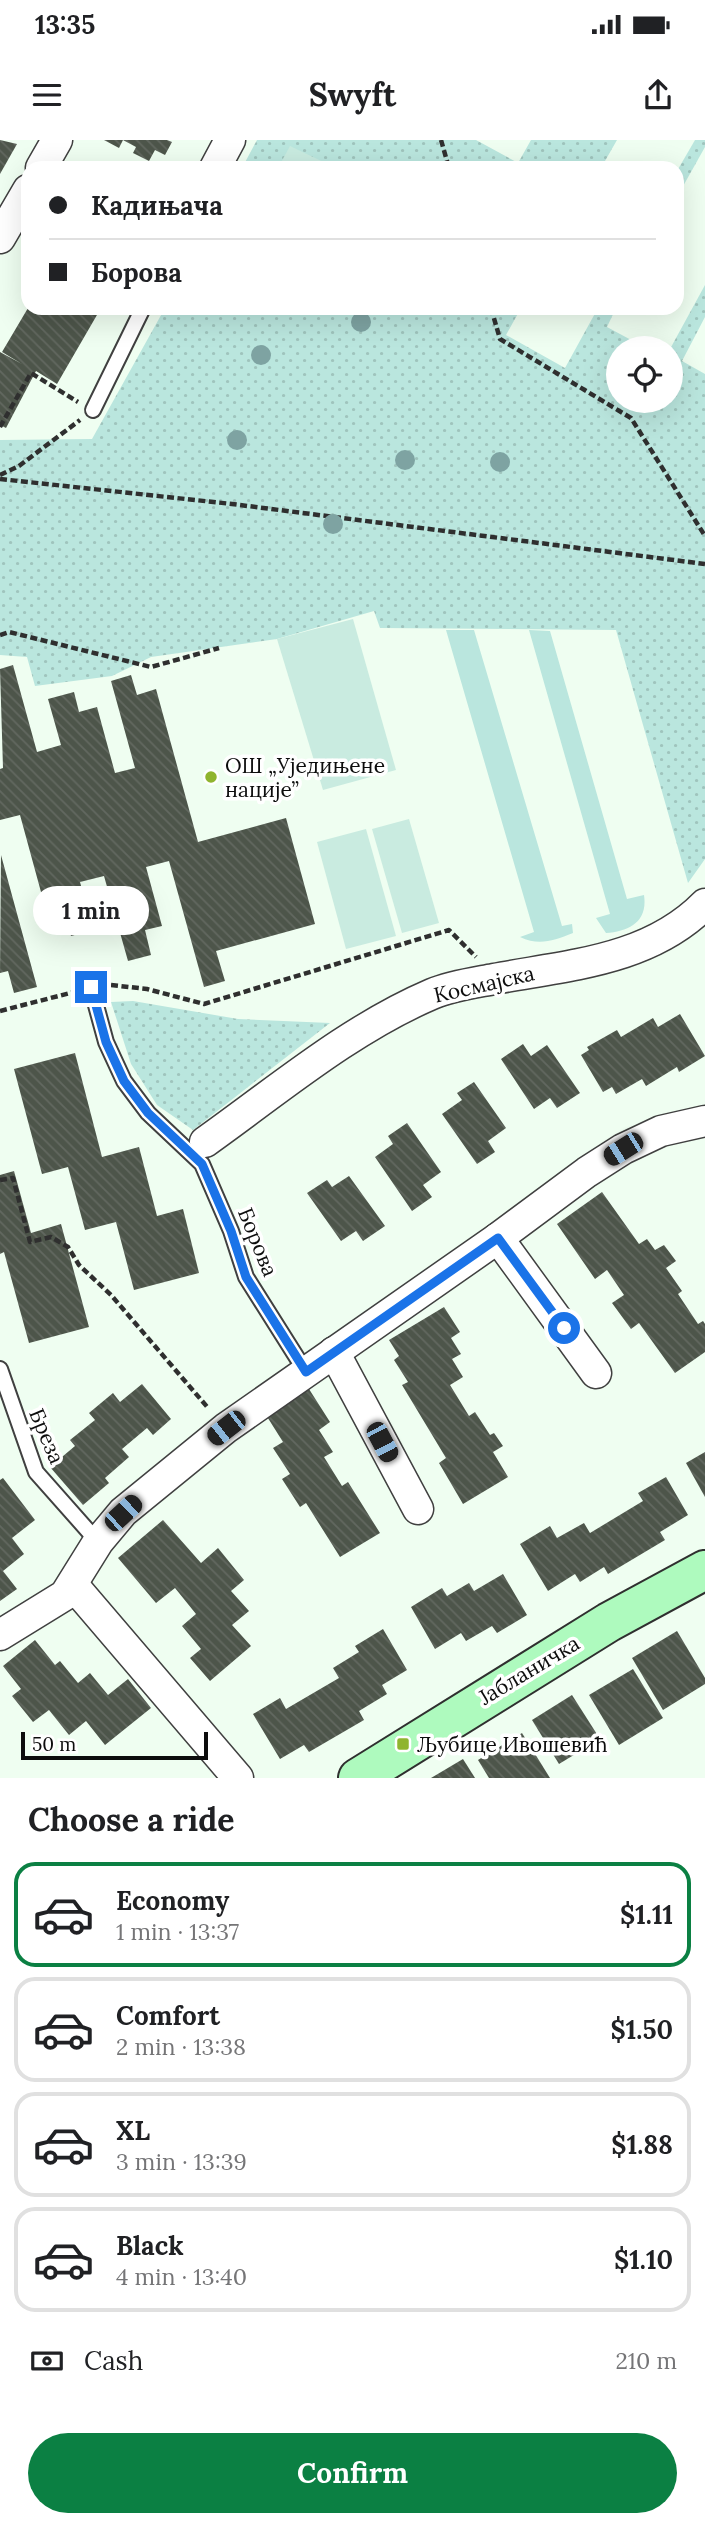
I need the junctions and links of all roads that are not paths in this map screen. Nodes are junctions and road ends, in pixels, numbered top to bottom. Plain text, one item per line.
1 (57, 140) edge
2 (230, 140) edge
3 (45, 161) edge
4 (219, 161) edge
5 (21, 202) edge
6 (0, 238) edge
7 (140, 315) edge
8 (93, 410) road end
9 (705, 904) edge
10 (91, 987) road end
11 (705, 1121) edge
12 (205, 1142) dead end
13 (498, 1238) junction
14 (334, 1352) junction
15 (0, 1369) edge
16 (306, 1372) junction
17 (596, 1373) dead end
18 (418, 1509) dead end
19 (98, 1542) junction
20 (705, 1570) edge
21 (73, 1585) junction
22 (0, 1635) edge
23 (238, 1778) edge
24 (358, 1778) edge

1 - 3 street
2 - 4 street
5 - 6 street
7 - 8 lane
9 - 12 street, Космајска
10 - 16 lane, Борова
11 - 13 street
13 - 14 street
13 - 17 street
14 - 16 street
14 - 18 street
15 - 19 lane, Бреза
16 - 19 street
19 - 21 street
20 - 24 street, Јабланичка
21 - 22 street
21 - 23 street

